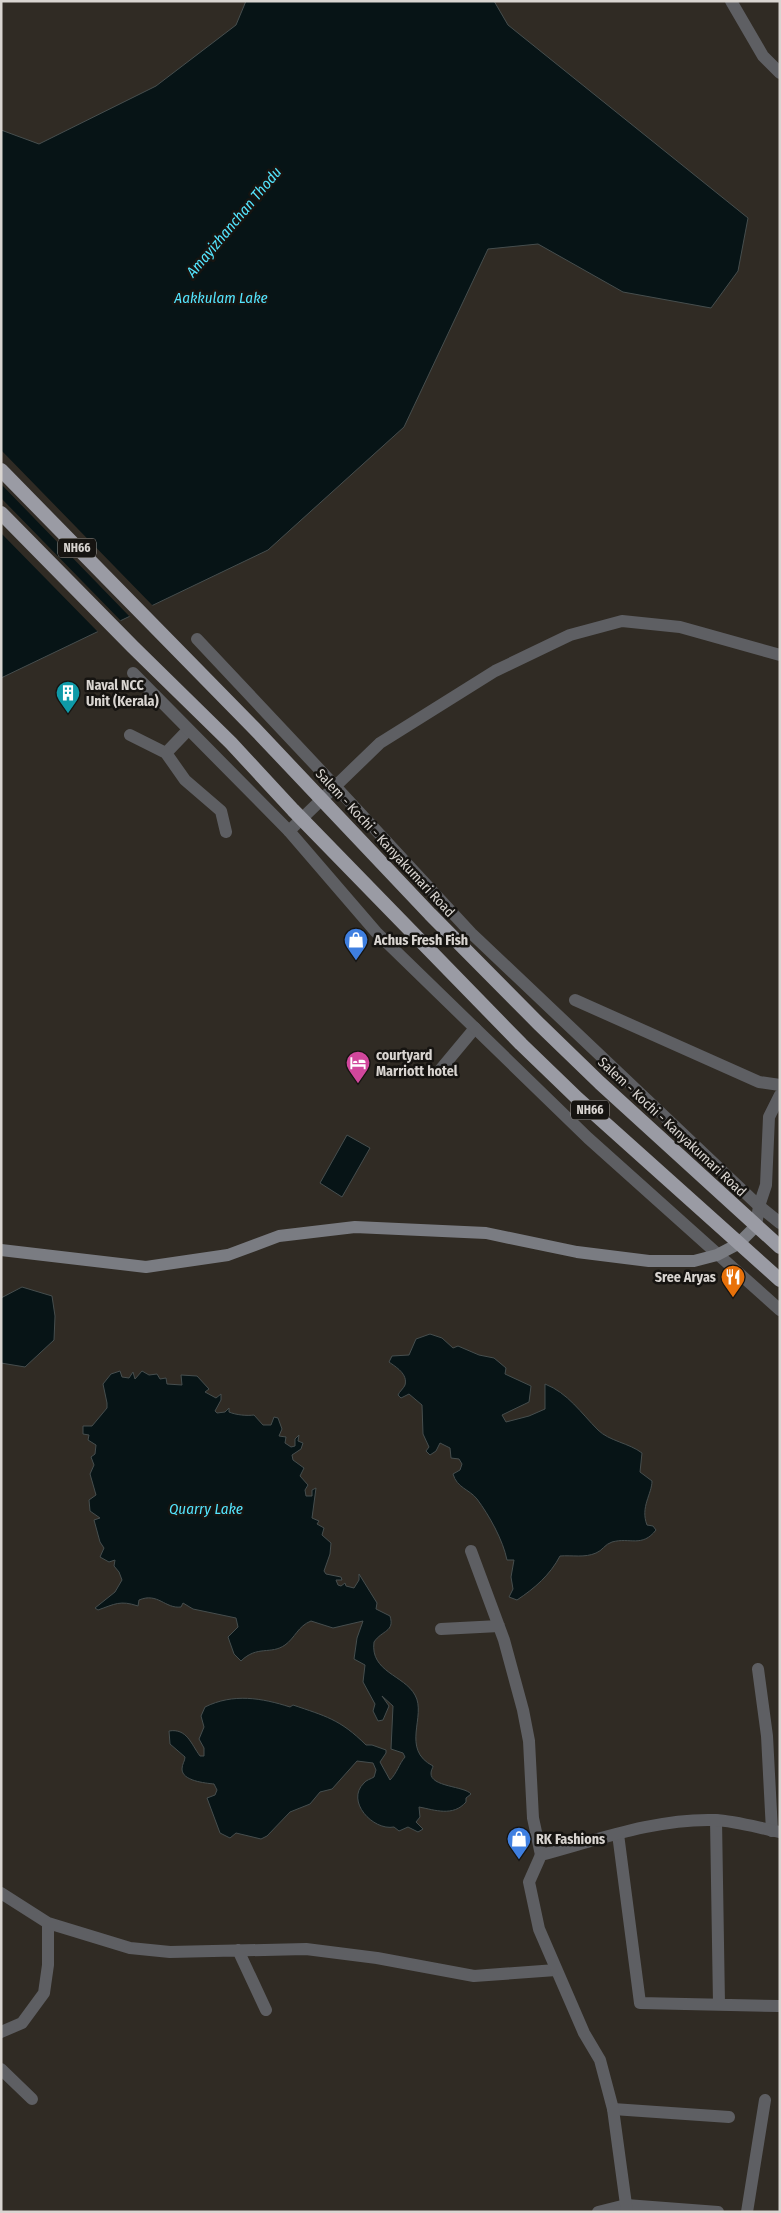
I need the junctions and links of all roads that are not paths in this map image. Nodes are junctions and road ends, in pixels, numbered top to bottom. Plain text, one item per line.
1 (731, 1) edge
2 (780, 74) edge
3 (1, 470) edge
4 (1, 513) edge
5 (197, 639) dead end
6 (780, 655) edge
7 (133, 673) dead end
8 (188, 730) junction
9 (130, 735) dead end
10 (166, 753) junction
11 (336, 787) junction
12 (289, 831) junction
13 (226, 832) dead end
14 (575, 1000) dead end
15 (474, 1028) junction
16 (440, 1070) dead end
17 (780, 1084) edge
18 (780, 1094) edge
19 (760, 1206) junction
20 (780, 1223) edge
21 (756, 1226) junction
22 (738, 1244) junction
23 (780, 1247) edge
24 (1, 1250) edge
25 (717, 1255) junction
26 (780, 1280) edge
27 (780, 1310) edge
28 (471, 1550) dead end
29 (499, 1626) junction
30 (441, 1629) dead end
31 (758, 1669) dead end
32 (716, 1820) junction
33 (776, 1831) edge
34 (618, 1834) junction
35 (541, 1855) junction
36 (1, 1893) edge
37 (48, 1923) junction
38 (238, 1950) junction
39 (556, 1970) junction
40 (719, 2004) junction
41 (780, 2006) edge
42 (266, 2010) dead end
43 (1, 2032) edge
44 (1, 2069) edge
45 (32, 2099) dead end
46 (765, 2100) dead end
47 (613, 2109) junction
48 (729, 2117) dead end
49 (626, 2209) edge
50 (598, 2212) edge
51 (718, 2212) edge
52 (747, 2212) edge

1 - 2 street
3 - 21 highway, Salem - Kochi - Kanyakumari Road / NH66
4 - 22 highway, NH66
5 - 11 street
6 - 11 street
7 - 8 street
8 - 10 street
8 - 12 street
9 - 10 street
10 - 13 street
11 - 12 street
11 - 19 street
12 - 15 street
14 - 17 street
15 - 16 street
15 - 25 street
18 - 19 street
19 - 20 street
19 - 21 street
21 - 22 main road
21 - 23 highway, Salem - Kochi - Kanyakumari Road / NH66
22 - 25 main road
22 - 26 highway, NH66
24 - 25 main road
25 - 27 street
28 - 29 street
29 - 30 street
29 - 35 street
31 - 33 street
32 - 33 street
32 - 34 street
32 - 40 street
34 - 35 street
34 - 40 street
35 - 39 street
36 - 37 street
37 - 38 street
37 - 43 street
38 - 39 street
38 - 42 street
39 - 47 street
40 - 41 street
44 - 45 street
46 - 52 street
47 - 48 street
47 - 49 street
49 - 50 street
49 - 51 street

